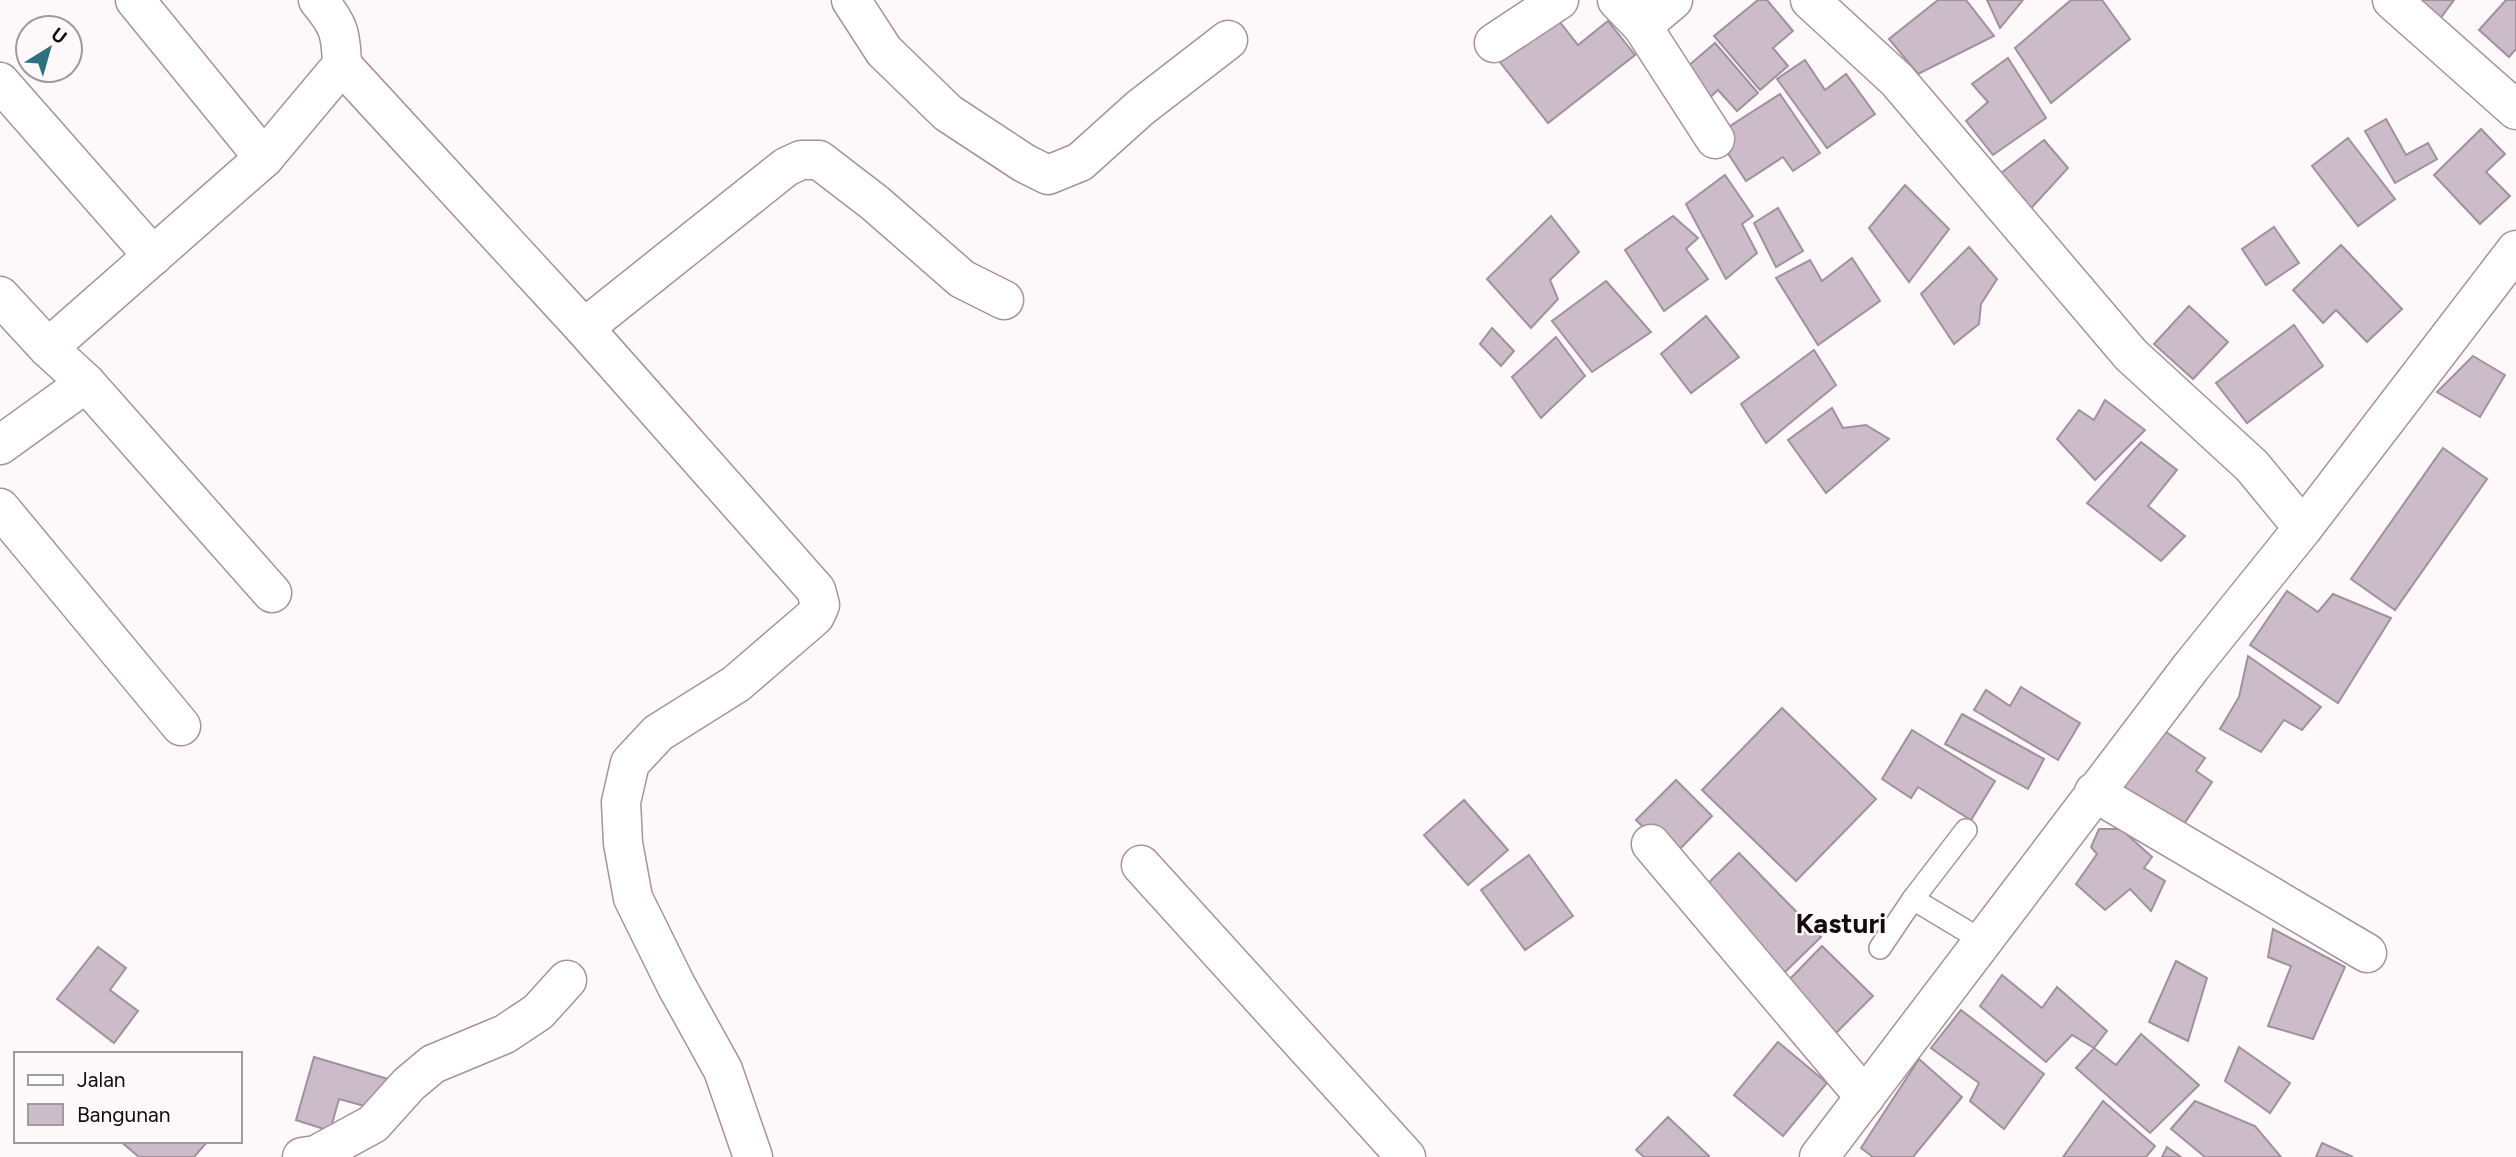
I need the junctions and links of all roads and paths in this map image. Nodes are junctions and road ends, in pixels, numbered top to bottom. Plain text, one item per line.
1 (135, 0) edge
2 (318, 0) edge
3 (851, 0) edge
4 (1559, 0) edge
5 (1673, 0) edge
6 (1810, 0) edge
7 (2392, 0) edge
8 (1630, 13) edge
9 (1228, 40) dead end
10 (1494, 43) dead end
11 (342, 65) junction
12 (0, 82) edge
13 (2516, 110) edge
14 (1715, 139) dead end
15 (264, 158) junction
16 (2516, 250) edge
17 (153, 256) junction
18 (0, 296) edge
19 (1004, 300) dead end
20 (584, 328) junction
21 (48, 348) junction
22 (86, 383) junction
23 (0, 445) edge
24 (0, 508) edge
25 (2303, 527) junction
26 (272, 593) dead end
27 (181, 726) dead end
28 (2094, 792) junction
29 (1966, 830) dead end
30 (1651, 844) dead end
31 (1141, 865) dead end
32 (1913, 899) junction
33 (1983, 941) junction
34 (1880, 948) dead end
35 (2367, 953) dead end
36 (567, 980) dead end
37 (1865, 1097) junction
38 (302, 1157) edge
39 (753, 1157) edge
40 (1406, 1157) edge
41 (1819, 1157) edge

1 - 15 street
2 - 11 street
3 - 9 street
4 - 10 street
5 - 8 street
6 - 25 street
7 - 13 street
8 - 14 street
11 - 15 street
11 - 20 street
12 - 17 street
15 - 17 street
16 - 25 street
17 - 21 street
18 - 21 street
19 - 20 street
20 - 39 street
21 - 22 street
22 - 23 street
22 - 26 street
24 - 27 street
25 - 28 street
28 - 33 street
28 - 35 street
29 - 32 lane
30 - 37 street
31 - 40 street
32 - 33 lane
32 - 34 lane
33 - 37 street
36 - 38 street
37 - 41 street

